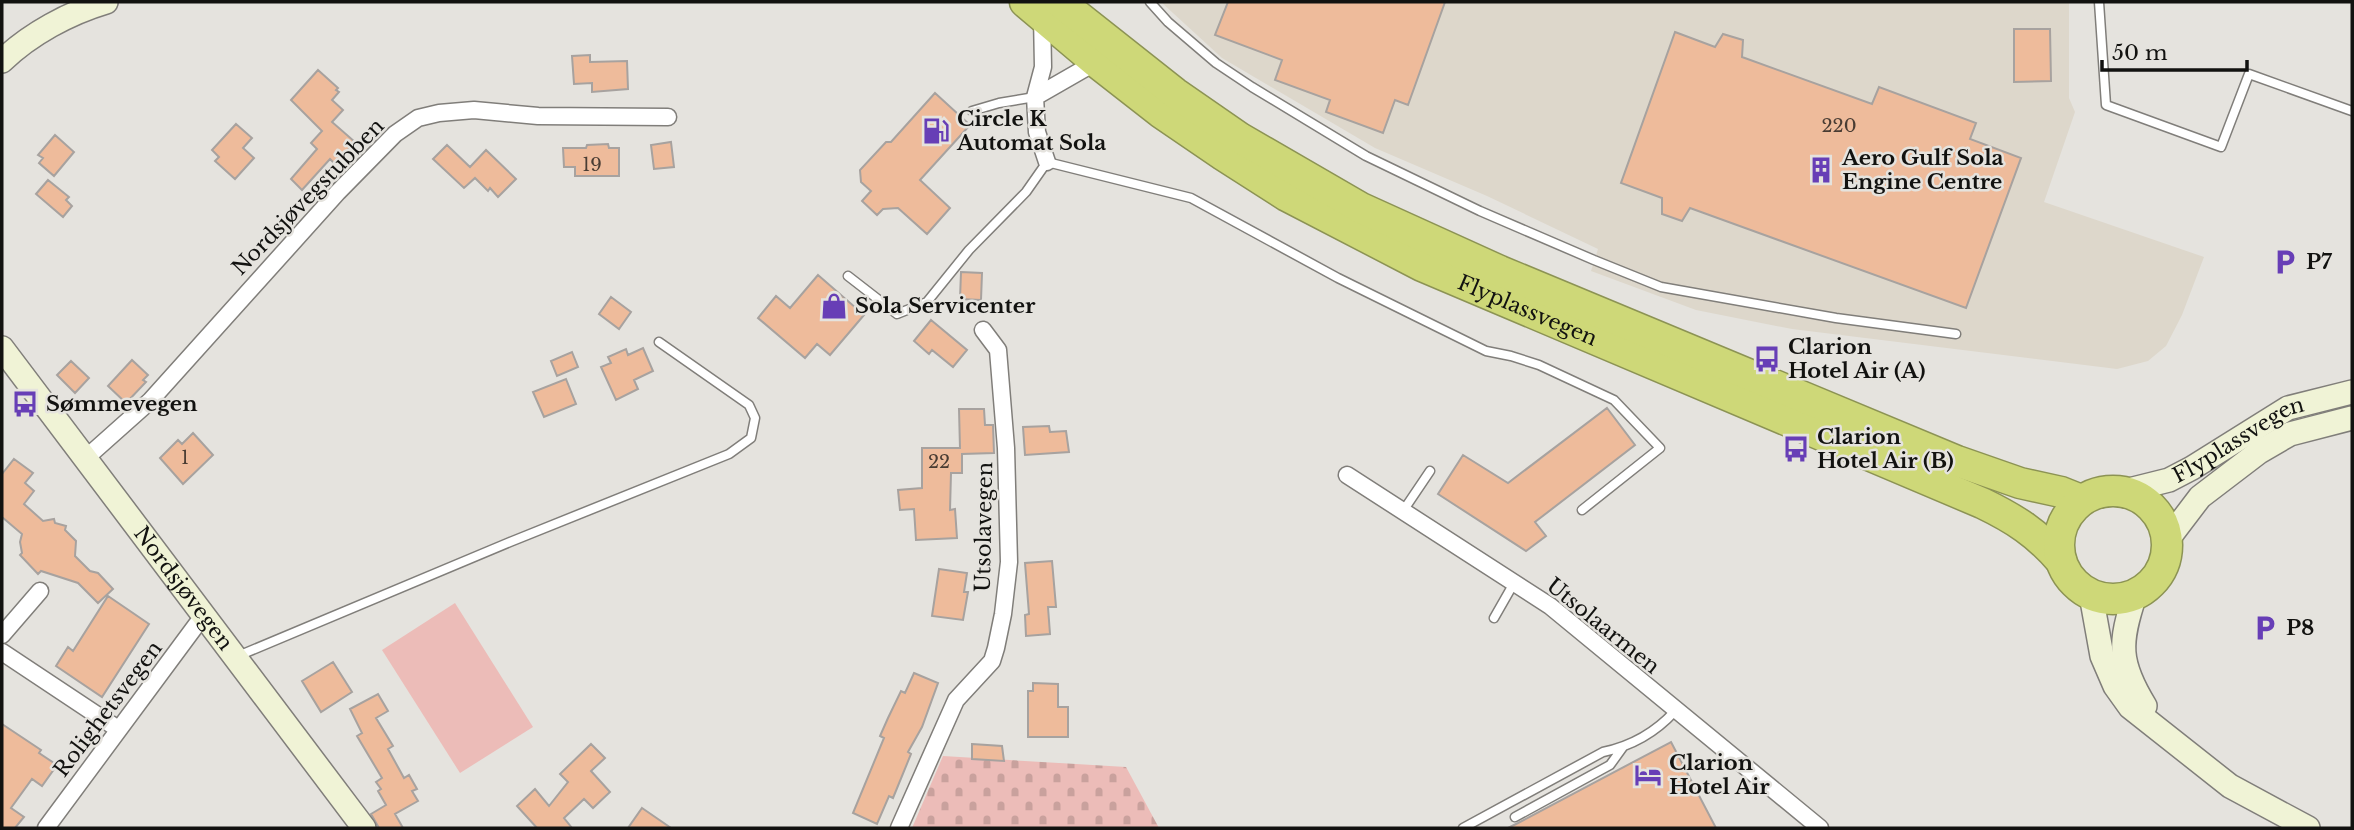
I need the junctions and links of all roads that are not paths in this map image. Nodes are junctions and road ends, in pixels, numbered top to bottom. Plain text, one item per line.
1 (106, 2) edge
2 (1150, 2) edge
3 (2099, 2) edge
4 (1043, 6) edge
5 (2, 61) edge
6 (1096, 62) junction
7 (1035, 97) junction
8 (972, 111) dead end
9 (2352, 111) edge
10 (668, 117) dead end
11 (1047, 162) junction
12 (848, 276) dead end
13 (983, 330) dead end
14 (1956, 334) dead end
15 (659, 342) dead end
16 (2, 348) edge
17 (2352, 392) edge
18 (2352, 418) edge
19 (86, 458) junction
20 (1430, 471) dead end
21 (1347, 475) dead end
22 (2125, 491) junction
23 (2081, 500) junction
24 (1582, 510) dead end
25 (1403, 511) junction
26 (2168, 539) junction
27 (2061, 561) junction
28 (1514, 583) junction
29 (40, 592) dead end
30 (2091, 595) junction
31 (2135, 595) junction
32 (206, 617) junction
33 (1494, 618) dead end
34 (2, 635) edge
35 (2, 652) edge
36 (235, 657) junction
37 (1675, 710) junction
38 (2151, 722) junction
39 (118, 729) junction
40 (1623, 747) junction
41 (1516, 817) dead end
42 (46, 828) edge
43 (364, 828) edge
44 (899, 828) edge
45 (1463, 828) edge
46 (1820, 828) edge
47 (2308, 828) edge

1 - 5 street
2 - 14 lane
3 - 9 lane
4 - 6 highway, Flyplassvegen
4 - 7 street
4 - 23 highway, Flyplassvegen
6 - 7 street
6 - 27 highway, Flyplassvegen
7 - 8 lane
7 - 11 street
10 - 19 street, Nordsjøvegstubben
11 - 12 lane
11 - 24 lane
13 - 44 street, Utsolavegen
15 - 36 lane
16 - 19 street, Nordsjøvegen
17 - 22 street, Flyplassvegen
18 - 26 street, Flyplassvegen
19 - 32 street, Nordsjøvegen
20 - 25 lane
21 - 25 street, Utsolaarmen
22 - 23 highway
22 - 26 highway
23 - 27 highway
25 - 28 street, Utsolaarmen
26 - 31 highway
27 - 30 highway
28 - 33 lane
28 - 37 street, Utsolaarmen
29 - 34 street
30 - 31 highway
30 - 38 street
31 - 38 street
32 - 36 street, Nordsjøvegen
32 - 39 street, Rolighetsvegen
35 - 39 street
36 - 43 street, Nordsjøvegen
37 - 40 lane
37 - 46 street, Utsolaarmen
38 - 47 street
39 - 42 street, Rolighetsvegen
40 - 41 lane
40 - 45 lane

